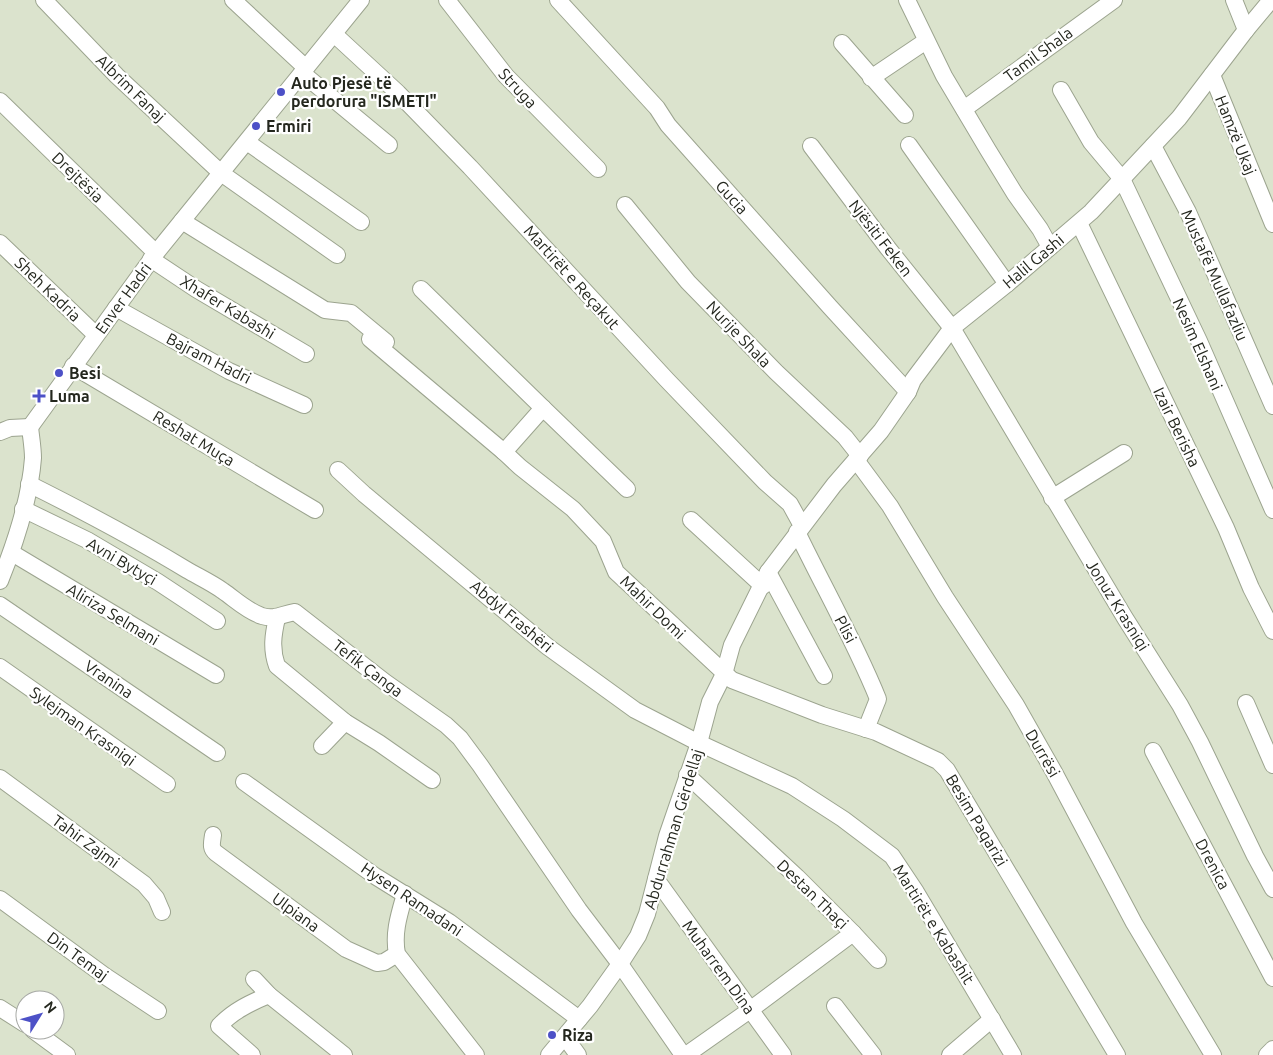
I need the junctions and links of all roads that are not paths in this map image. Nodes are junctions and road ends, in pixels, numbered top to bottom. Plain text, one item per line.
1 (44, 0) edge
2 (233, 0) edge
3 (361, 0) edge
4 (447, 0) edge
5 (558, 0) edge
6 (907, 0) edge
7 (1114, 0) edge
8 (1234, 0) edge
9 (1271, 0) edge
10 (1246, 30) junction
11 (334, 34) junction
12 (926, 41) junction
13 (842, 43) dead end
14 (304, 70) junction
15 (1212, 74) junction
16 (871, 78) junction
17 (1061, 90) dead end
18 (0, 102) edge
19 (964, 110) junction
20 (905, 115) dead end
21 (246, 142) junction
22 (388, 145) dead end
23 (909, 145) dead end
24 (811, 146) dead end
25 (1153, 146) junction
26 (598, 169) dead end
27 (221, 173) junction
28 (1122, 179) junction
29 (625, 205) dead end
30 (182, 221) junction
31 (361, 222) dead end
32 (1079, 222) junction
33 (1273, 224) edge
34 (0, 243) edge
35 (1050, 247) junction
36 (337, 255) dead end
37 (154, 256) junction
38 (1007, 284) junction
39 (421, 289) dead end
40 (116, 308) junction
41 (952, 328) junction
42 (96, 336) junction
43 (370, 339) dead end
44 (306, 354) dead end
45 (73, 366) junction
46 (445, 390) dead end
47 (908, 392) junction
48 (304, 405) dead end
49 (1273, 406) edge
50 (543, 408) junction
51 (30, 427) junction
52 (0, 432) edge
53 (504, 452) junction
54 (1124, 453) dead end
55 (858, 458) junction
56 (338, 470) dead end
57 (29, 484) junction
58 (627, 489) dead end
59 (1052, 498) junction
60 (23, 509) junction
61 (316, 510) dead end
62 (1273, 510) edge
63 (691, 520) dead end
64 (799, 529) junction
65 (12, 552) junction
66 (765, 579) junction
67 (0, 581) edge
68 (0, 605) edge
69 (277, 618) junction
70 (217, 621) dead end
71 (1273, 631) edge
72 (0, 667) edge
73 (724, 674) junction
74 (216, 675) dead end
75 (824, 676) dead end
76 (1246, 703) dead end
77 (345, 722) junction
78 (866, 729) junction
79 (699, 743) junction
80 (322, 746) dead end
81 (1153, 750) dead end
82 (217, 753) dead end
83 (1273, 765) edge
84 (687, 775) junction
85 (0, 778) edge
86 (432, 780) dead end
87 (244, 782) dead end
88 (167, 784) dead end
89 (213, 835) dead end
90 (656, 878) junction
91 (1273, 889) edge
92 (404, 894) junction
93 (0, 899) edge
94 (162, 912) dead end
95 (853, 933) junction
96 (397, 954) junction
97 (878, 960) dead end
98 (620, 964) junction
99 (1273, 978) edge
100 (254, 979) dead end
101 (269, 995) junction
102 (835, 1006) dead end
103 (0, 1008) edge
104 (750, 1010) junction
105 (158, 1011) dead end
106 (15, 1018) edge
107 (579, 1019) junction
108 (992, 1019) junction
109 (565, 1037) junction
110 (47, 1040) edge
111 (1273, 1049) edge
112 (67, 1055) edge
113 (252, 1055) edge
114 (344, 1055) edge
115 (476, 1055) edge
116 (549, 1055) edge
117 (578, 1055) edge
118 (684, 1055) edge
119 (783, 1055) edge
120 (873, 1055) edge
121 (950, 1055) edge
122 (1013, 1055) edge
123 (1117, 1055) edge
124 (1213, 1055) edge
125 (1267, 1055) edge

1 - 27 street, Albrim Fanaj
2 - 14 street
3 - 11 street, Enver Hadri
4 - 26 street, Struga
5 - 47 street, Gucia
6 - 12 street
7 - 19 street, Tamil Shala
8 - 10 street
9 - 10 street, Halil Gashi
10 - 15 street, Halil Gashi
11 - 14 street, Enver Hadri
11 - 64 street, Martirët e Reçakut
12 - 16 street
12 - 19 street
13 - 16 street
14 - 21 street, Enver Hadri
14 - 22 street
15 - 25 street, Halil Gashi
15 - 33 street, Hamzë Ukaj
16 - 20 street
17 - 28 street, Nesim Elshani
18 - 37 street, Drejtësia
19 - 35 street
21 - 27 street, Enver Hadri
21 - 31 street
23 - 38 street
24 - 41 street, Njësiti Feken
25 - 28 street, Halil Gashi
25 - 49 street, Mustafë Mullafazliu
27 - 30 street, Enver Hadri
27 - 36 street
28 - 32 street, Halil Gashi
28 - 62 street, Nesim Elshani
29 - 55 street, Nurije Shala
30 - 37 street, Enver Hadri
30 - 46 street
32 - 35 street, Halil Gashi
32 - 71 street, Izair Berisha
34 - 42 street, Sheh Kadria
35 - 38 street, Halil Gashi
37 - 40 street, Enver Hadri
37 - 44 street, Xhafer Kabashi
38 - 41 street, Halil Gashi
39 - 50 street
40 - 42 street, Enver Hadri
40 - 48 street, Bajram Hadri
41 - 47 street, Halil Gashi
41 - 59 street, Jonuz Krasniqi
42 - 45 street, Enver Hadri
43 - 53 street, Mahir Domi
45 - 51 street, Enver Hadri
45 - 61 street, Reshat Muça
47 - 55 street, Halil Gashi
50 - 53 street
50 - 58 street
51 - 52 street
51 - 57 street
53 - 73 street, Mahir Domi
54 - 59 street
55 - 64 street, Halil Gashi
55 - 124 street, Durrësi
56 - 79 street, Abdyl Frashëri
57 - 60 street
57 - 69 street, Tefik Çanga
59 - 91 street, Jonuz Krasniqi
60 - 65 street
60 - 70 street, Avni Bytyçi
63 - 66 street
64 - 66 street, Abdurrahman Gërdellaj
64 - 78 street, Plisi
65 - 67 street
65 - 74 street, Aliriza Selmani
66 - 73 street, Abdurrahman Gërdellaj
66 - 75 street
68 - 82 street, Vranina
69 - 77 street
69 - 98 street, Tefik Çanga
72 - 88 street, Sylejman Krasniqi
73 - 78 street, Besim Paqarizi
73 - 79 street, Abdurrahman Gërdellaj
76 - 83 street
77 - 80 street
77 - 86 street
78 - 123 street, Besim Paqarizi
79 - 84 street, Abdurrahman Gërdellaj
79 - 108 street, Martirët e Kabashit
81 - 99 street, Drenica
84 - 90 street, Abdurrahman Gërdellaj
84 - 95 street, Destan Thaçi
85 - 94 street, Tahir Zajmi
87 - 92 street, Hysen Ramadani
89 - 96 street, Ulpiana
90 - 98 street, Abdurrahman Gërdellaj
90 - 104 street, Muharrem Dina
92 - 96 street
92 - 107 street, Hysen Ramadani
93 - 105 street, Din Temaj
95 - 97 street
95 - 104 street, Destan Thaçi
96 - 115 street
98 - 107 street, Abdurrahman Gërdellaj
98 - 118 street
100 - 101 street
101 - 113 street
101 - 114 street
102 - 120 street
103 - 106 street
104 - 118 street, Destan Thaçi
104 - 119 street, Muharrem Dina
107 - 109 street, Abdurrahman Gërdellaj
108 - 121 street
108 - 122 street, Martirët e Kabashit
109 - 116 street, Abdurrahman Gërdellaj
109 - 117 street
110 - 112 street
111 - 125 street

